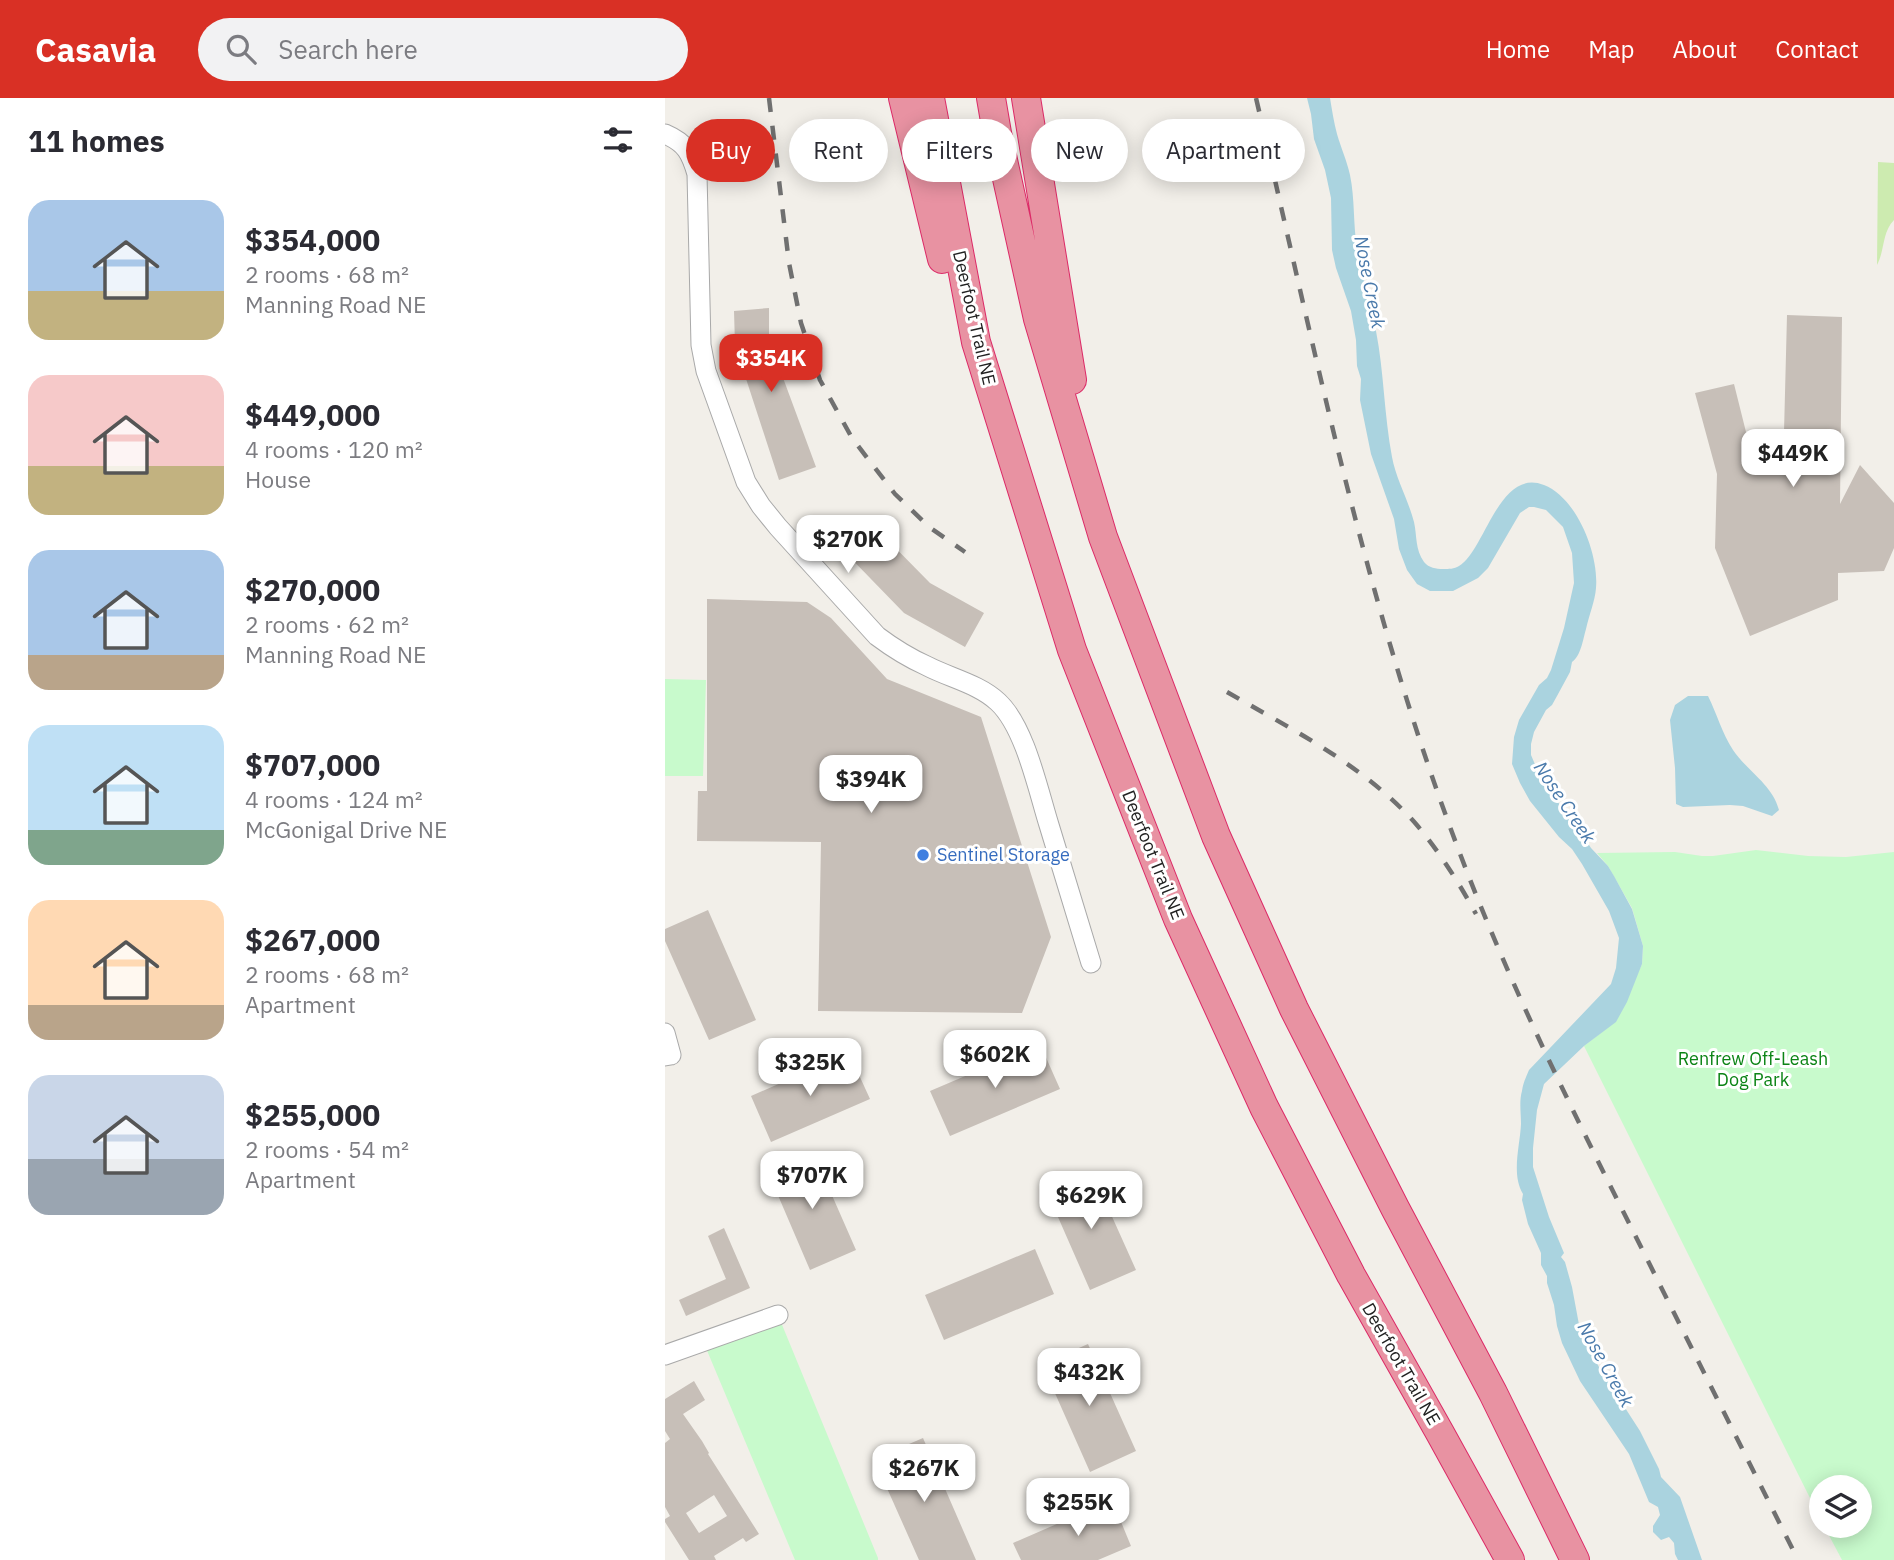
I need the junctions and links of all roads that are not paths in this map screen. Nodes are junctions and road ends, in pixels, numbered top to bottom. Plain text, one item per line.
1 (903, 98) edge
2 (930, 98) edge
3 (991, 98) edge
4 (1026, 98) edge
5 (672, 137) edge
6 (976, 342) junction
7 (1103, 537) junction
8 (1091, 963) dead end
9 (665, 1033) edge
10 (665, 1056) edge
11 (778, 1315) dead end
12 (665, 1355) edge
13 (1510, 1560) edge
14 (1575, 1560) edge

1 - 6 highway
2 - 6 highway, Deerfoot Trail NE
3 - 7 highway
4 - 7 highway
5 - 8 street
6 - 13 highway, Deerfoot Trail NE
7 - 14 highway
9 - 10 street
11 - 12 street

